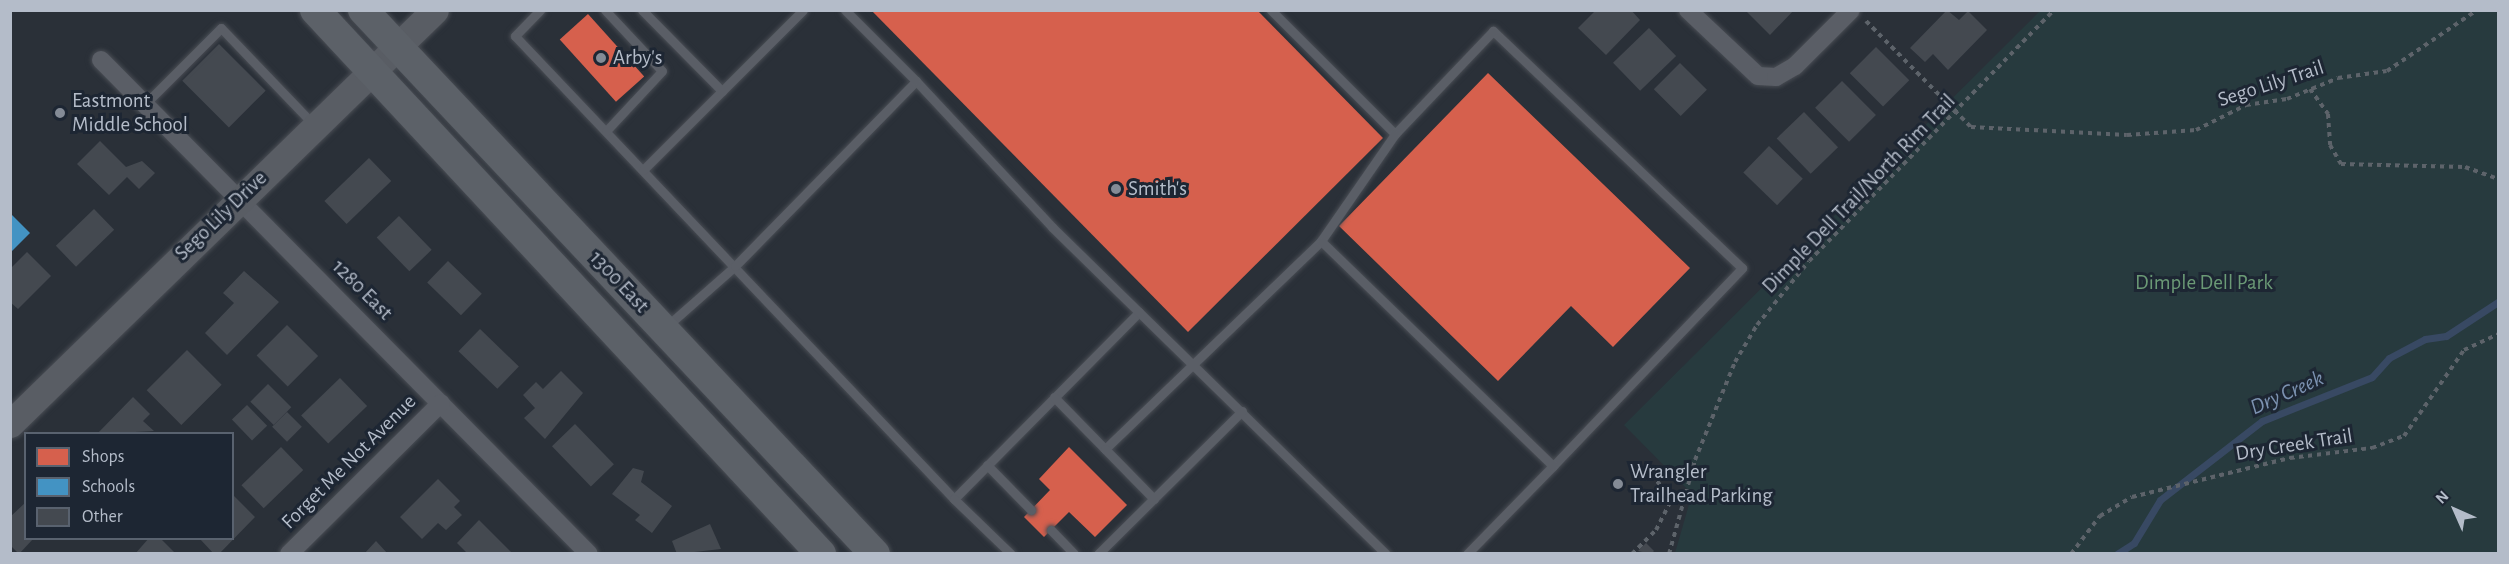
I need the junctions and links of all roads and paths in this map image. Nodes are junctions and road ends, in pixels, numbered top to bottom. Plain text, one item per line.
1 (315, 10) edge
2 (363, 10) edge
3 (435, 10) edge
4 (540, 10) edge
5 (605, 10) edge
6 (642, 10) edge
7 (803, 10) edge
8 (845, 10) edge
9 (1271, 10) edge
10 (1688, 10) edge
11 (2054, 10) edge
12 (2476, 10) edge
13 (1857, 14) edge
14 (399, 46) junction
15 (101, 60) dead end
16 (374, 69) junction
17 (916, 81) junction
18 (2310, 89) junction
19 (723, 91) junction
20 (146, 102) junction
21 (1957, 113) junction
22 (315, 125) junction
23 (606, 131) junction
24 (1395, 134) junction
25 (643, 170) junction
26 (2499, 179) edge
27 (240, 197) junction
28 (1321, 241) junction
29 (546, 256) junction
30 (735, 266) junction
31 (1139, 312) junction
32 (663, 330) junction
33 (2499, 334) edge
34 (1192, 364) junction
35 (1054, 397) junction
36 (441, 403) junction
37 (1242, 411) junction
38 (10, 424) edge
39 (1106, 449) junction
40 (987, 465) junction
41 (1553, 466) junction
42 (1654, 479) dead end
43 (954, 499) junction
44 (1154, 499) junction
45 (1031, 510) dead end
46 (1051, 530) dead end
47 (1378, 545) junction
48 (289, 554) edge
49 (589, 554) edge
50 (821, 554) edge
51 (875, 554) edge
52 (1011, 554) edge
53 (1074, 554) edge
54 (1098, 554) edge
55 (1370, 554) edge
56 (1386, 554) edge
57 (1467, 554) edge
58 (1632, 554) edge
59 (1669, 554) edge
60 (2071, 554) edge

1 - 16 main road, 1300 East
2 - 14 main road, 1300 East
3 - 14 main road, Sego Lily Drive
4 - 23 lane
5 - 23 lane
6 - 19 lane
7 - 19 lane
8 - 17 lane
9 - 24 lane
10 - 13 street
11 - 21 path, Dimple Dell Trail/North Rim Trail
12 - 18 path, Sego Lily Trail
13 - 21 path, Sego Lily Trail
14 - 16 main road, Sego Lily Drive
14 - 32 main road, 1300 East
15 - 20 street, 1280 East
16 - 22 main road, Sego Lily Drive
16 - 29 main road, 1300 East
17 - 30 lane
17 - 31 lane
18 - 21 path, Sego Lily Trail
18 - 26 path
19 - 25 lane
20 - 22 lane
20 - 27 street, 1280 East
21 - 59 path, Dimple Dell Trail/North Rim Trail
22 - 27 main road, Sego Lily Drive
23 - 25 lane
24 - 28 lane
24 - 41 lane
25 - 30 lane
27 - 36 street, 1280 East
27 - 38 main road, Sego Lily Drive
28 - 34 lane
28 - 41 lane
29 - 32 main road
29 - 50 main road, 1300 East
30 - 32 lane
30 - 43 lane
31 - 34 lane
31 - 35 lane
32 - 51 main road, 1300 East
33 - 60 path, Dry Creek Trail
34 - 37 lane
34 - 39 lane
35 - 39 lane
35 - 40 lane
36 - 48 street, Forget Me Not Avenue
36 - 49 street, 1280 East
37 - 44 lane
37 - 47 lane
39 - 44 lane
40 - 43 lane
40 - 45 lane
41 - 57 lane
42 - 58 path
43 - 52 lane
44 - 54 lane
46 - 53 lane
47 - 55 lane
47 - 56 lane

